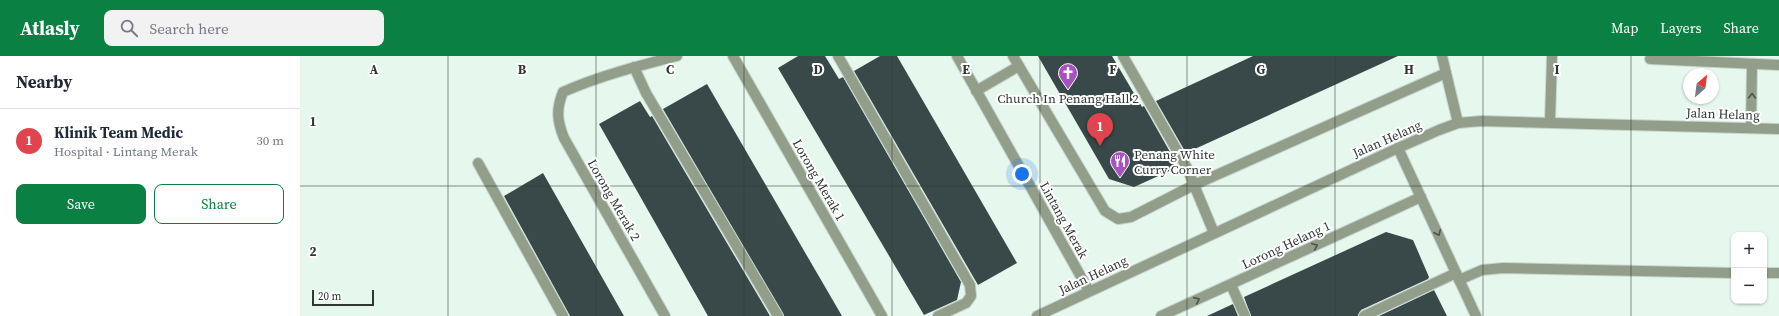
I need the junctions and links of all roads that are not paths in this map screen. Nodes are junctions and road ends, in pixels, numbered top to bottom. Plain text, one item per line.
1 (676, 56) edge
2 (733, 56) edge
3 (838, 56) edge
4 (957, 56) edge
5 (1013, 56) edge
6 (1123, 56) edge
7 (1442, 56) edge
8 (1552, 56) edge
9 (1650, 59) dead end
10 (1752, 64) junction
11 (1779, 65) edge
12 (1019, 66) junction
13 (634, 67) junction
14 (1446, 73) junction
15 (976, 91) junction
16 (1550, 122) junction
17 (1458, 123) junction
18 (1751, 128) junction
19 (1779, 129) edge
20 (1398, 148) junction
21 (478, 163) dead end
22 (1194, 185) junction
23 (1421, 198) junction
24 (1214, 233) junction
25 (1731, 273) edge
26 (1767, 273) edge
27 (1779, 273) edge
28 (1458, 277) junction
29 (1231, 285) junction
30 (1089, 291) junction
31 (563, 316) edge
32 (665, 316) edge
33 (778, 316) edge
34 (882, 316) edge
35 (938, 316) edge
36 (1037, 316) edge
37 (1161, 316) edge
38 (1245, 316) edge
39 (1364, 316) edge
40 (1476, 316) edge

1 - 13 street
2 - 34 street, Lorong Merak 1
3 - 35 street
4 - 15 street, Lintang Merak
5 - 12 street
6 - 22 street
7 - 14 street
8 - 16 street
9 - 10 street
10 - 11 street
18 -> 10 street
12 - 15 street
12 - 22 street
13 - 32 street, Lorong Merak 2
13 - 33 street
14 - 17 street
14 - 22 street
15 - 30 street, Lintang Merak
16 - 17 street, Jalan Helang
16 - 18 street, Jalan Helang
17 - 20 street, Jalan Helang
18 - 19 street, Jalan Helang
20 - 23 street
20 - 24 street, Jalan Helang
21 - 31 street
22 - 24 street
23 -> 28 street
29 -> 23 street, Lorong Helang 1
24 - 30 street, Jalan Helang
25 - 28 street
26 - 27 street
28 - 39 street
28 - 40 street
37 -> 29 street, Lorong Helang 1
29 - 38 street
30 - 36 street, Jalan Helang

